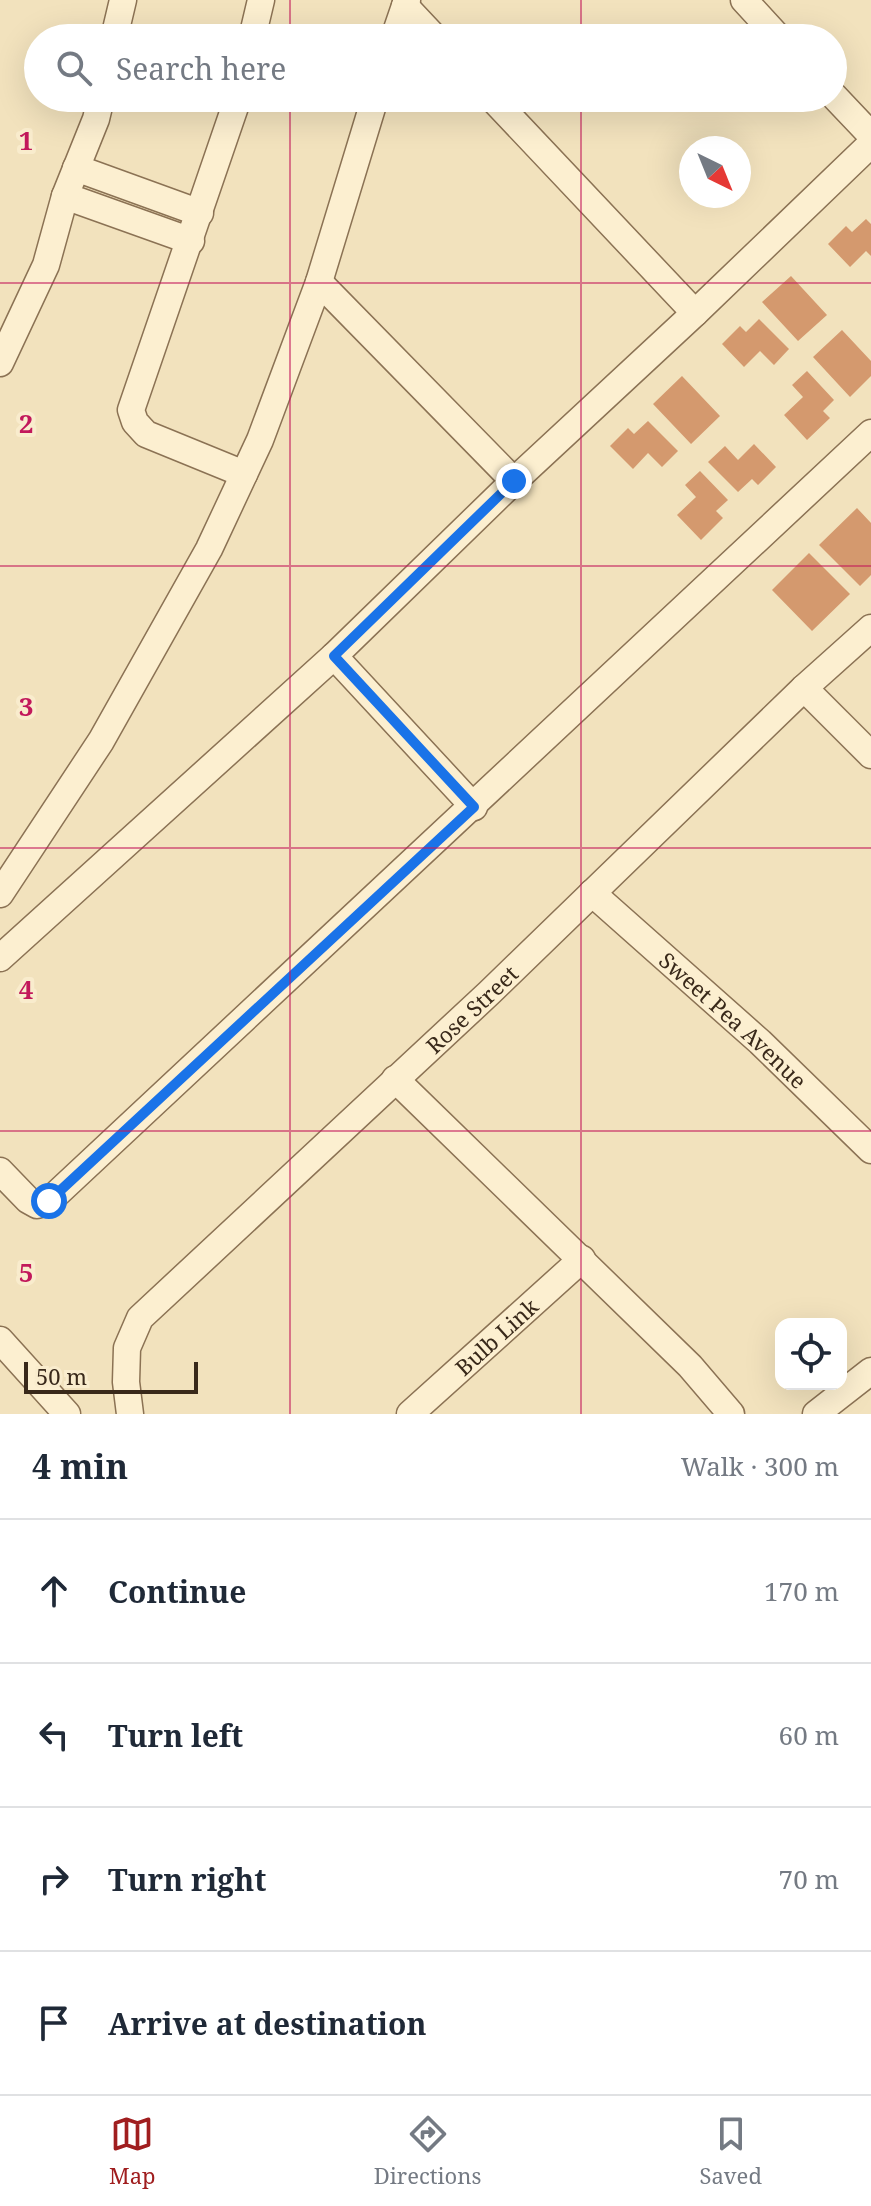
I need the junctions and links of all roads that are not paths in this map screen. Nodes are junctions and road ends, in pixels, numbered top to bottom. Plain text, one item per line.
1 (123, 0) edge
2 (261, 0) edge
3 (744, 0) edge
4 (406, 3) edge
5 (117, 24) edge
6 (255, 24) edge
7 (399, 24) edge
8 (423, 24) edge
9 (766, 24) edge
10 (847, 110) edge
11 (98, 112) edge
12 (233, 112) edge
13 (371, 112) edge
14 (505, 112) edge
15 (871, 135) edge
16 (871, 144) edge
17 (76, 168) junction
18 (65, 196) junction
19 (200, 213) junction
20 (191, 241) junction
21 (319, 282) junction
22 (695, 313) junction
23 (0, 363) edge
24 (871, 433) edge
25 (244, 474) junction
26 (514, 481) junction
27 (871, 628) edge
28 (334, 656) junction
29 (804, 688) junction
30 (871, 755) edge
31 (474, 807) junction
32 (592, 893) junction
33 (0, 894) edge
34 (0, 958) edge
35 (395, 1079) junction
36 (871, 1150) edge
37 (0, 1171) edge
38 (582, 1259) junction
39 (0, 1340) edge
40 (871, 1371) edge
41 (67, 1414) edge
42 (130, 1414) edge
43 (410, 1414) edge
44 (731, 1414) edge
45 (816, 1414) edge

1 - 5 street
2 - 6 street
3 - 9 street
4 - 7 street
4 - 8 street
10 - 15 street
11 - 17 street
12 - 19 street
13 - 21 street
14 - 22 street
16 - 22 street
17 - 18 street
17 - 19 street
18 - 20 street
18 - 23 street
19 - 20 street
20 - 25 street
21 - 25 street
21 - 26 street
22 - 26 street
24 - 31 street
25 - 33 street
26 - 28 street
27 - 29 street, Rose Street
28 - 31 street
28 - 34 street
29 - 30 street
29 - 32 street, Rose Street
31 - 37 street
32 - 35 street, Rose Street
32 - 36 street, Sweet Pea Avenue
35 - 38 street
35 - 42 street, Rose Street
38 - 43 street, Bulb Link
38 - 44 street
39 - 41 street
40 - 45 street

